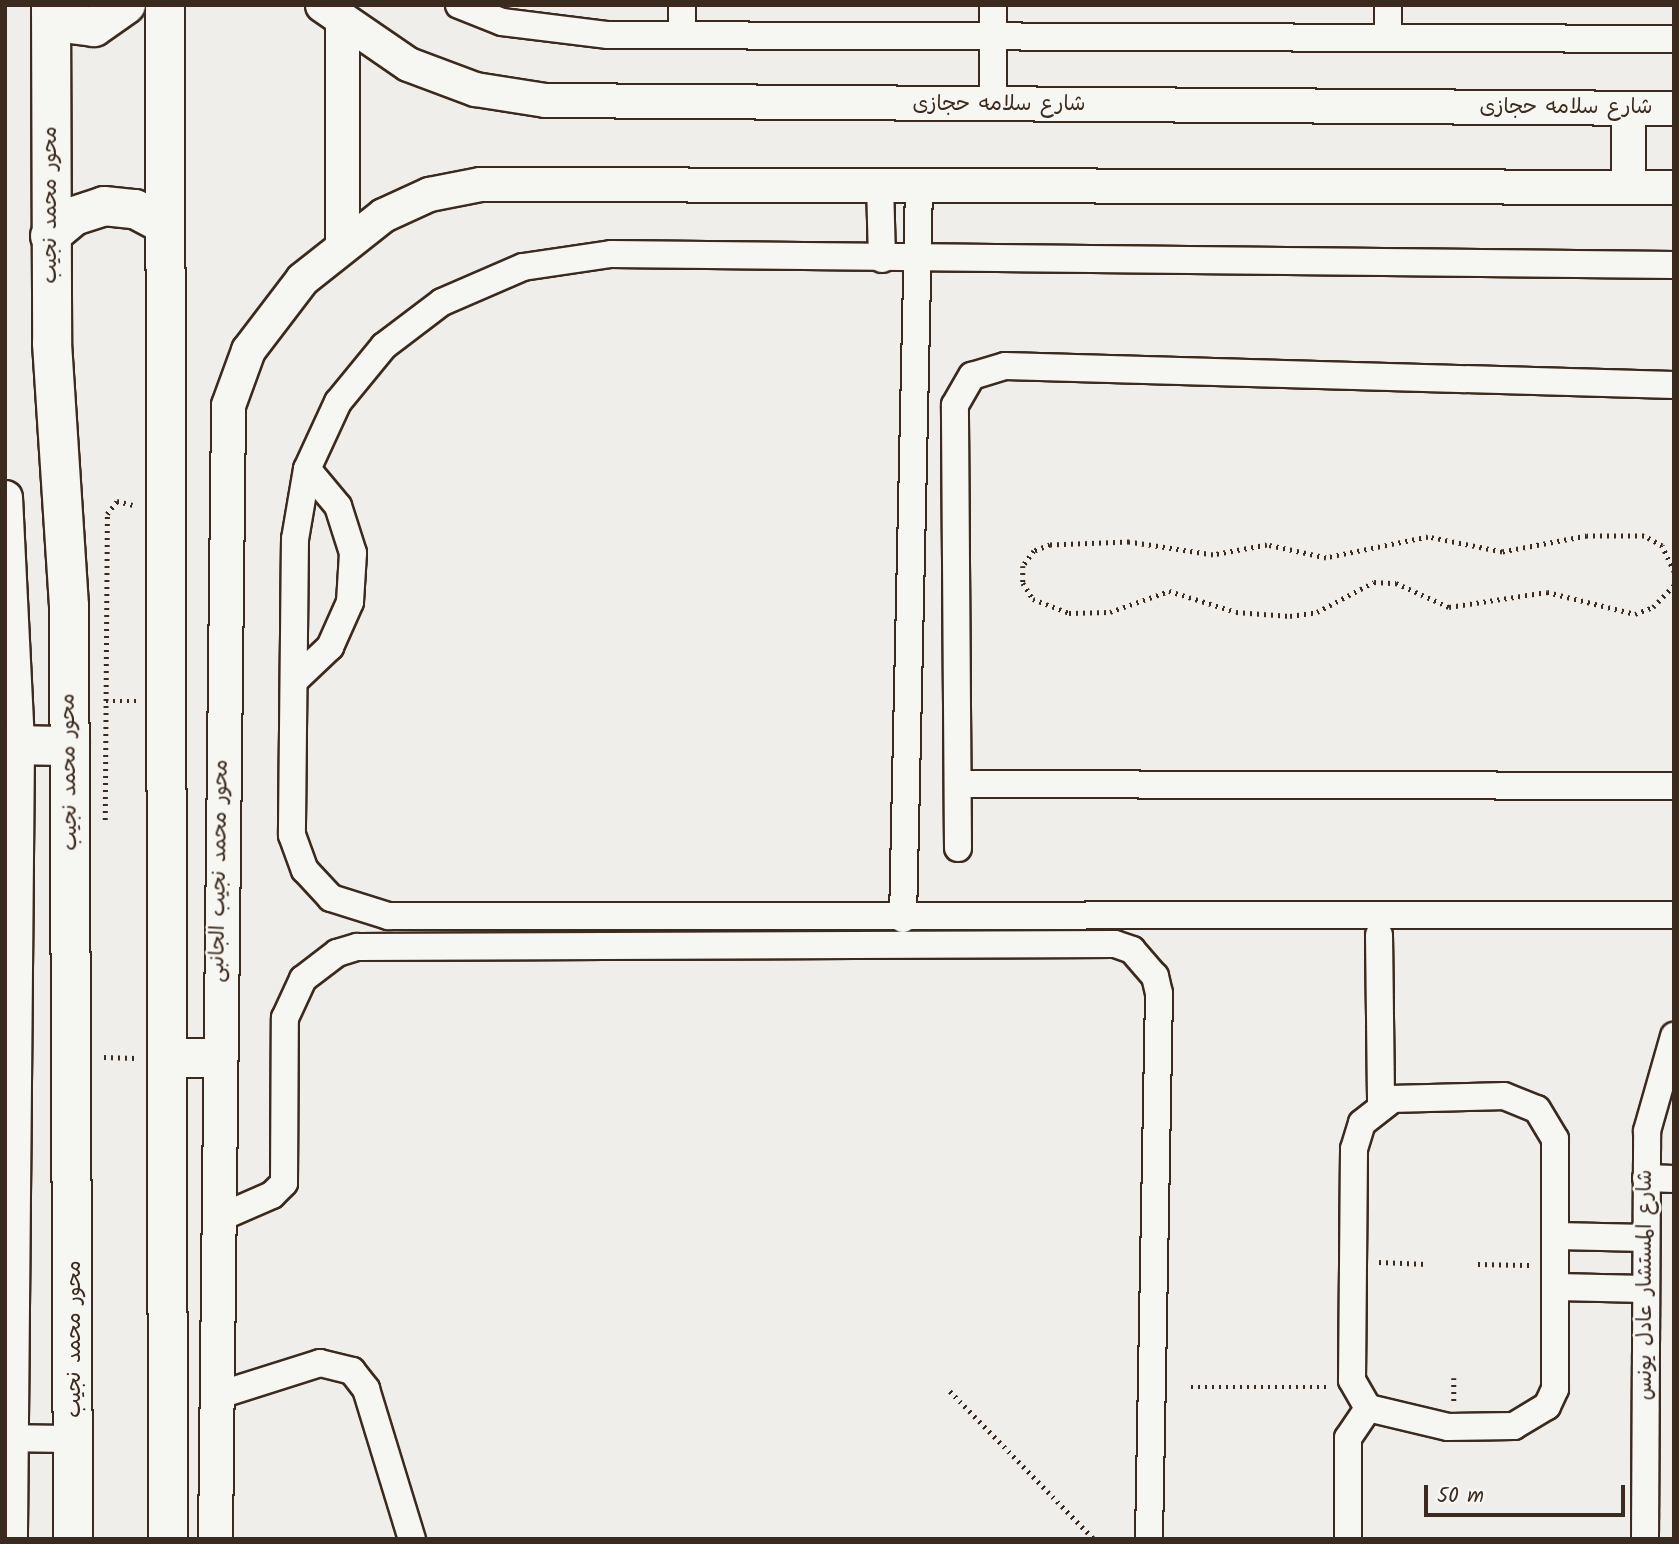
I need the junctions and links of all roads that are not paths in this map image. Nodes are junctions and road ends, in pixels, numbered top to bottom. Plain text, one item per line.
1 (126, 5) edge
2 (165, 5) edge
3 (459, 5) edge
4 (682, 5) edge
5 (993, 5) edge
6 (1388, 5) edge
7 (51, 8) edge
8 (332, 14) edge
9 (682, 35) junction
10 (993, 36) junction
11 (1388, 38) junction
12 (1674, 39) edge
13 (993, 106) junction
14 (1674, 108) edge
15 (1628, 109) junction
16 (880, 183) junction
17 (919, 183) junction
18 (1628, 187) junction
19 (1674, 187) edge
20 (163, 225) junction
21 (50, 236) junction
22 (342, 244) junction
23 (882, 259) junction
24 (918, 259) junction
25 (1674, 265) edge
26 (1674, 385) edge
27 (307, 468) junction
28 (5, 497) edge
29 (294, 681) junction
30 (17, 745) junction
31 (70, 746) junction
32 (958, 784) junction
33 (1674, 786) edge
34 (958, 848) dead end
35 (1674, 915) edge
36 (903, 919) junction
37 (1379, 935) dead end
38 (1674, 1036) edge
39 (147, 1053) junction
40 (216, 1058) junction
41 (1381, 1105) junction
42 (1646, 1178) junction
43 (1674, 1179) edge
44 (217, 1219) junction
45 (1557, 1236) junction
46 (1646, 1238) junction
47 (1557, 1276) junction
48 (1645, 1289) junction
49 (216, 1396) junction
50 (1360, 1398) junction
51 (8, 1438) edge
52 (74, 1439) junction
53 (10, 1539) edge
54 (73, 1539) edge
55 (168, 1539) edge
56 (215, 1539) edge
57 (412, 1539) edge
58 (1149, 1539) edge
59 (1348, 1539) edge
60 (1645, 1539) edge

1 - 7 main road
2 - 20 main road
3 - 9 street
4 - 9 street
5 - 10 street
6 - 11 street
7 - 21 main road, محور محمد نجيب
8 - 13 street, شارع سلامه حجازى
8 - 22 street
9 - 10 street
10 - 11 street
10 - 13 street
11 - 12 street
13 - 15 street, شارع سلامه حجازى
14 - 15 street, شارع سلامه حجازى
15 - 18 street
16 - 17 street
16 - 22 street
16 - 23 street
17 - 18 street
17 - 24 street
18 - 19 street
20 - 21 main road
20 - 39 main road
21 - 31 main road, محور محمد نجيب
22 - 40 street, محور محمد نجيب الجانبى
23 - 24 street
23 - 27 street
24 - 25 street
24 - 36 street
26 - 32 street
27 - 29 street
27 - 29 street
28 - 30 street
29 - 36 street
30 - 31 main road
30 - 51 street
31 - 52 main road, محور محمد نجيب
32 - 33 street
32 - 34 street
35 - 36 street
37 - 41 street
38 - 42 street, شارع المستشار عادل يونس
39 - 40 main road
39 - 55 main road
40 - 44 street, محور محمد نجيب الجانبى
41 - 45 street
41 - 50 street
42 - 43 street
42 - 46 street, شارع المستشار عادل يونس
44 - 49 street, محور محمد نجيب الجانبى
44 - 58 street
45 - 46 street
45 - 47 street
46 - 48 street, شارع المستشار عادل يونس
47 - 48 street
47 - 50 street
48 - 60 street, شارع المستشار عادل يونس
49 - 56 street, محور محمد نجيب الجانبى
49 - 57 street
50 - 59 street
51 - 52 street
51 - 53 street
52 - 54 main road, محور محمد نجيب

